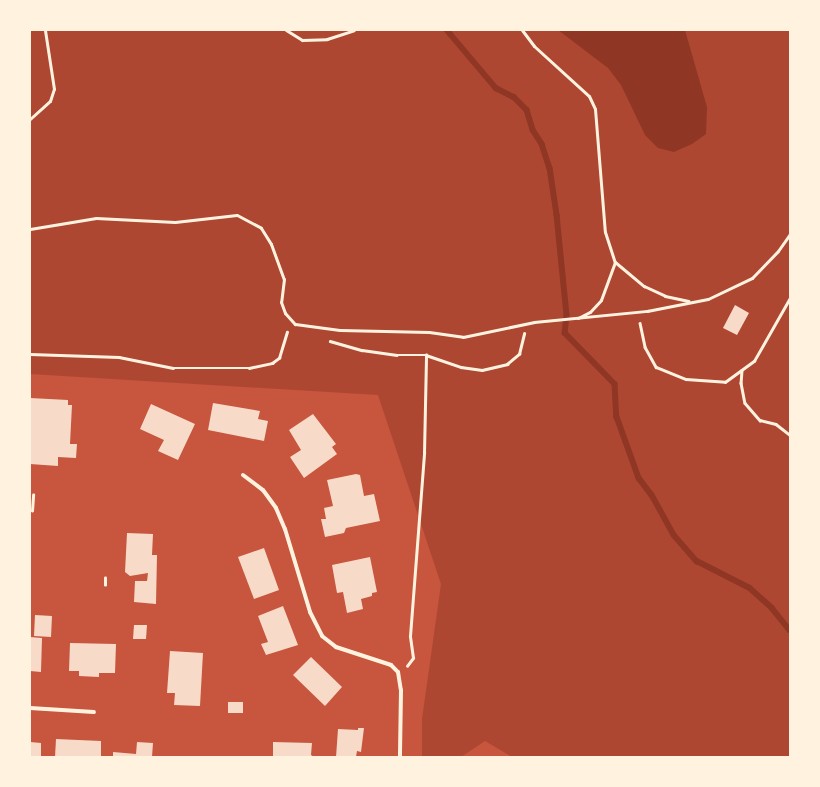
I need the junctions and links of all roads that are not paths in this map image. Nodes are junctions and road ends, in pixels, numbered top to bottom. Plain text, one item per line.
1 (45, 30) edge
2 (286, 30) edge
3 (354, 30) edge
4 (522, 30) edge
5 (30, 119) edge
6 (30, 229) edge
7 (790, 234) edge
8 (615, 262) junction
9 (690, 301) junction
10 (577, 319) junction
11 (243, 475) dead end
12 (30, 708) edge
13 (94, 712) dead end
14 (400, 757) edge

1 - 5 lane
2 - 3 lane
4 - 8 lane
6 - 10 lane
7 - 9 lane
8 - 9 lane
8 - 10 lane
9 - 10 lane
11 - 14 street
12 - 13 street

